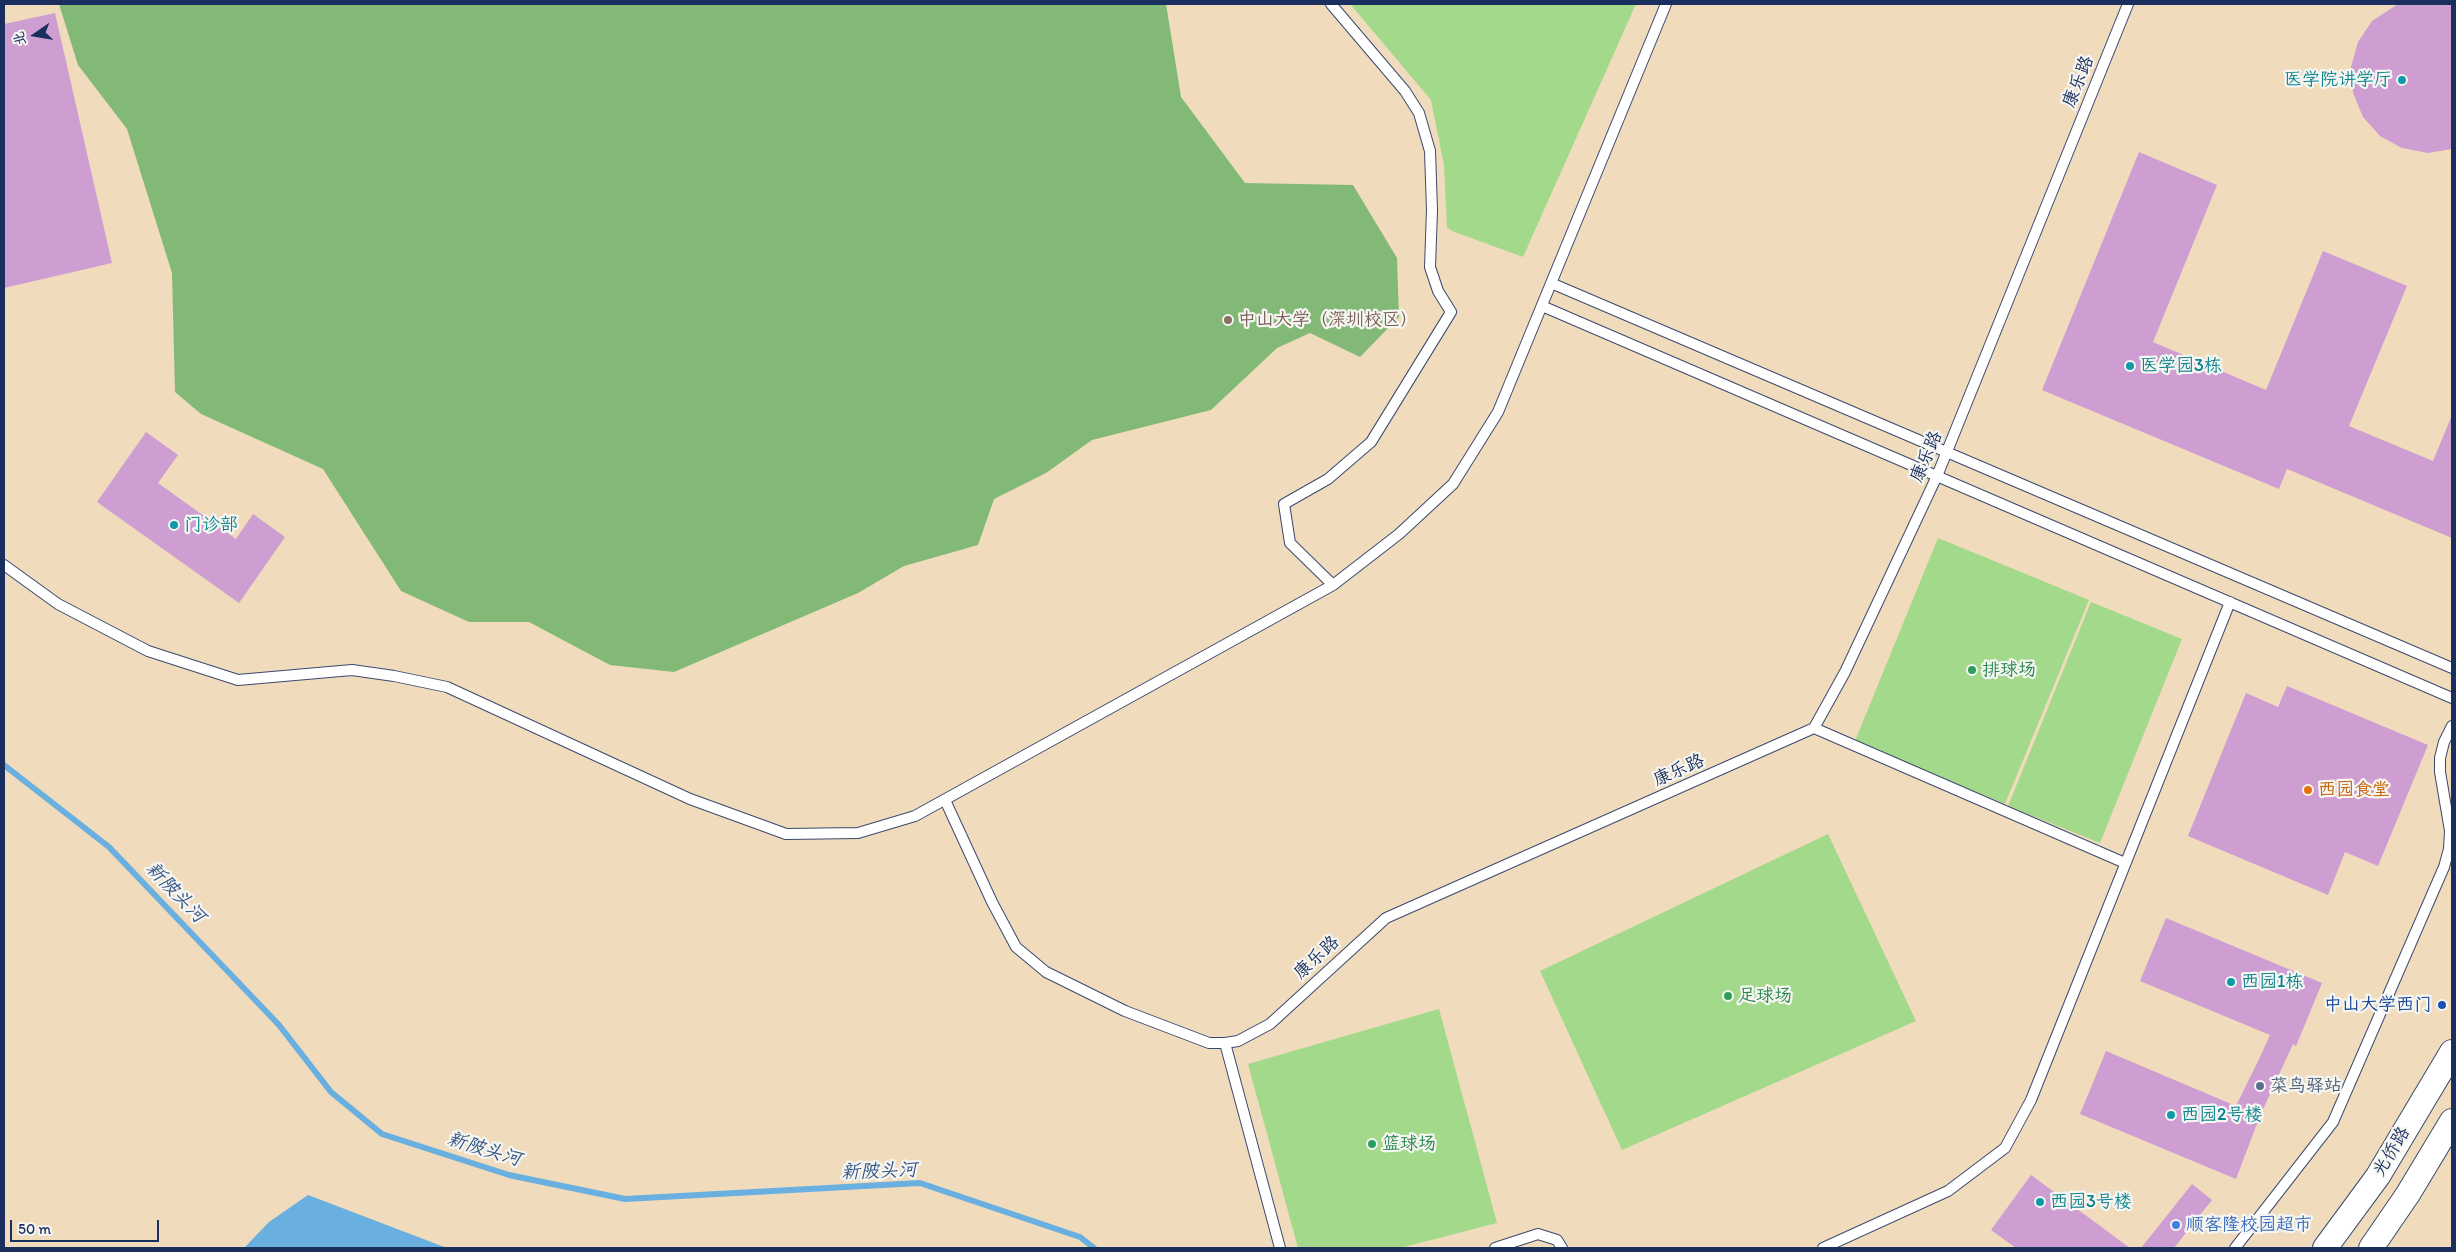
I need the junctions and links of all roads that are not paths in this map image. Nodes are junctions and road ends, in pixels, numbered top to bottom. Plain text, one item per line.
1 (1331, 4) edge
2 (1666, 4) edge
3 (2128, 4) edge
4 (1551, 283) junction
5 (1542, 306) junction
6 (1947, 452) junction
7 (1937, 476) junction
8 (4, 565) edge
9 (1333, 585) junction
10 (2230, 602) junction
11 (2452, 668) edge
12 (2452, 698) edge
13 (2452, 726) edge
14 (1814, 728) junction
15 (945, 800) junction
16 (2125, 863) junction
17 (1225, 1043) junction
18 (2452, 1052) edge
19 (2452, 1121) edge
20 (2378, 1176) junction
21 (2408, 1194) junction
22 (1280, 1248) edge
23 (1495, 1248) edge
24 (1562, 1248) edge
25 (1823, 1248) edge
26 (2235, 1248) edge
27 (2325, 1248) edge
28 (2371, 1248) edge

1 - 9 lane
2 - 4 lane
3 - 6 lane, 康乐路
4 - 5 lane
4 - 6 lane
5 - 7 lane
5 - 9 lane
6 - 7 lane, 康乐路
6 - 11 lane
7 - 10 lane
7 - 14 lane, 康乐路
8 - 15 lane
9 - 15 lane
10 - 12 lane
10 - 16 lane
13 - 26 lane
14 - 16 lane
14 - 17 lane, 康乐路
15 - 17 lane, 康乐路
16 - 25 lane
17 - 22 lane
18 - 20 street, 光侨路
19 - 21 street, 光侨路
20 - 21 street
20 - 27 street, 光侨路
21 - 28 street, 光侨路
23 - 24 lane

